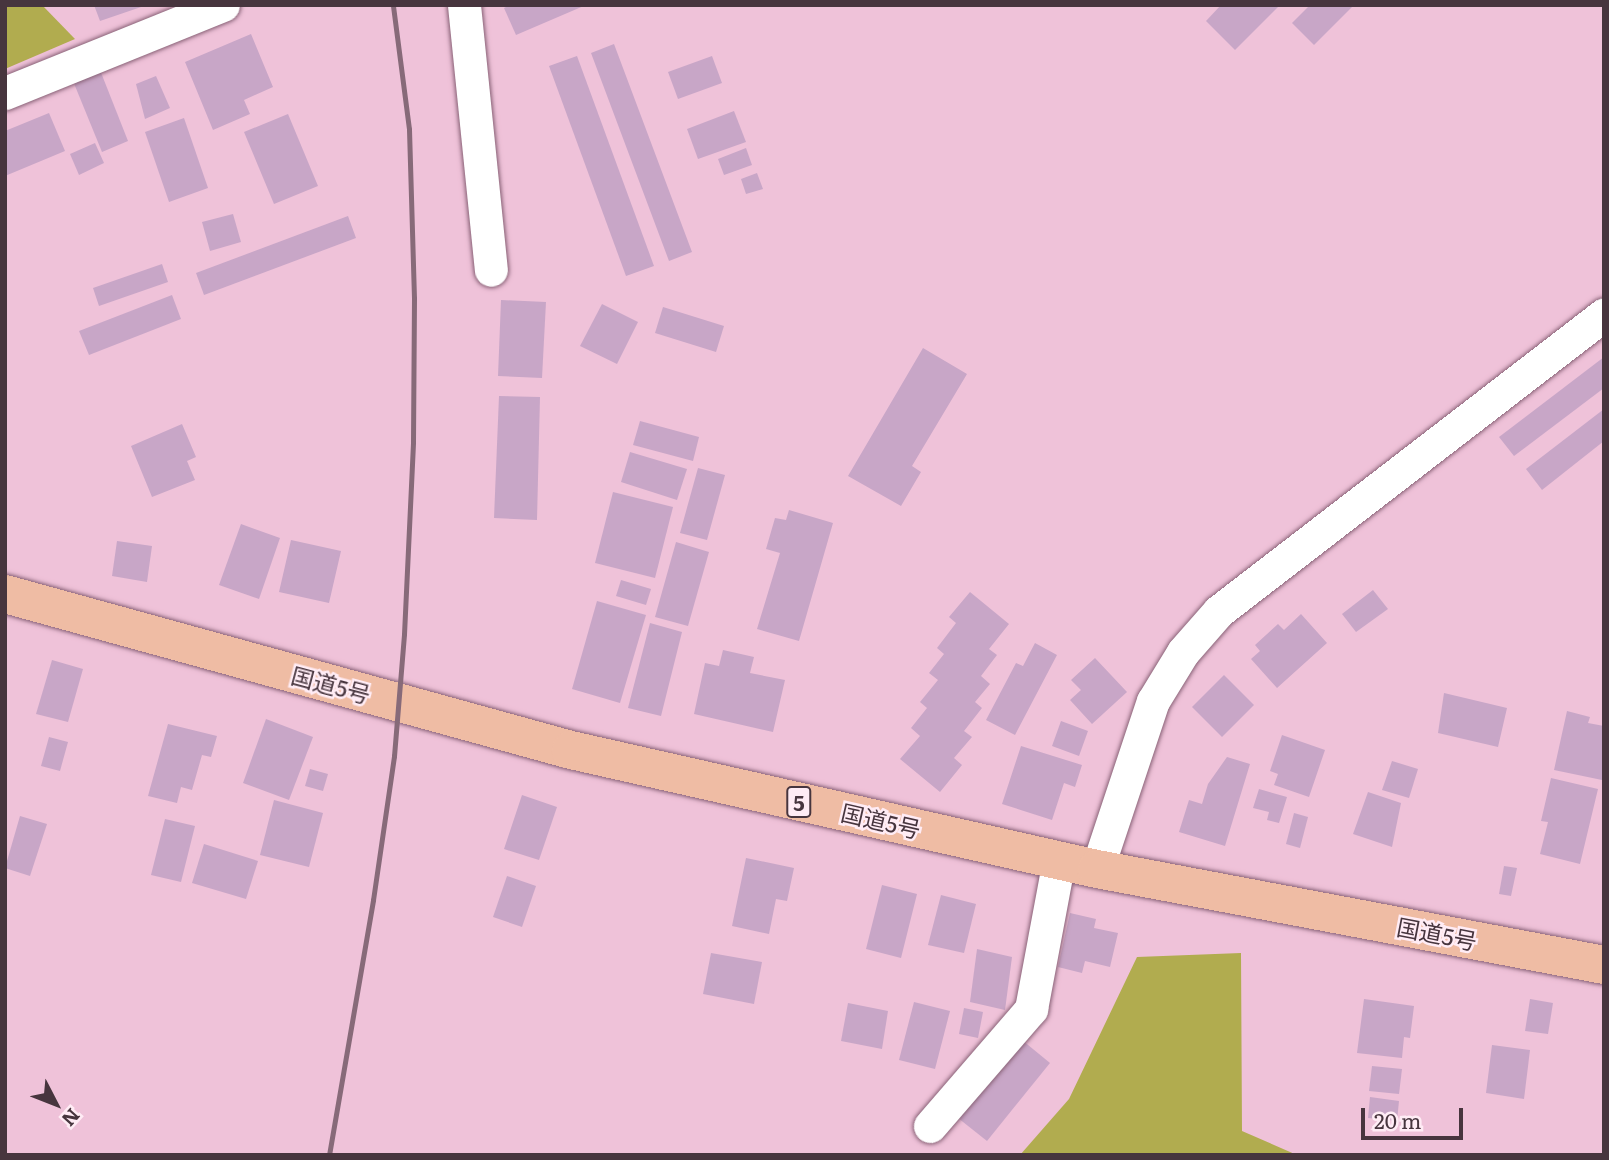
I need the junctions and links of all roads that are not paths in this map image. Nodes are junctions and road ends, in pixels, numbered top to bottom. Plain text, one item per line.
1 (223, 5) edge
2 (464, 5) edge
3 (5, 93) edge
4 (491, 271) dead end
5 (1604, 315) edge
6 (5, 594) edge
7 (1059, 860) junction
8 (1097, 869) junction
9 (1604, 965) edge
10 (930, 1126) dead end

1 - 3 street
2 - 4 street
5 - 8 street
6 - 7 highway, 国道5号 / 5
7 - 8 highway, 国道5号 / 5
7 - 10 street
8 - 9 highway, 国道5号 / 5

